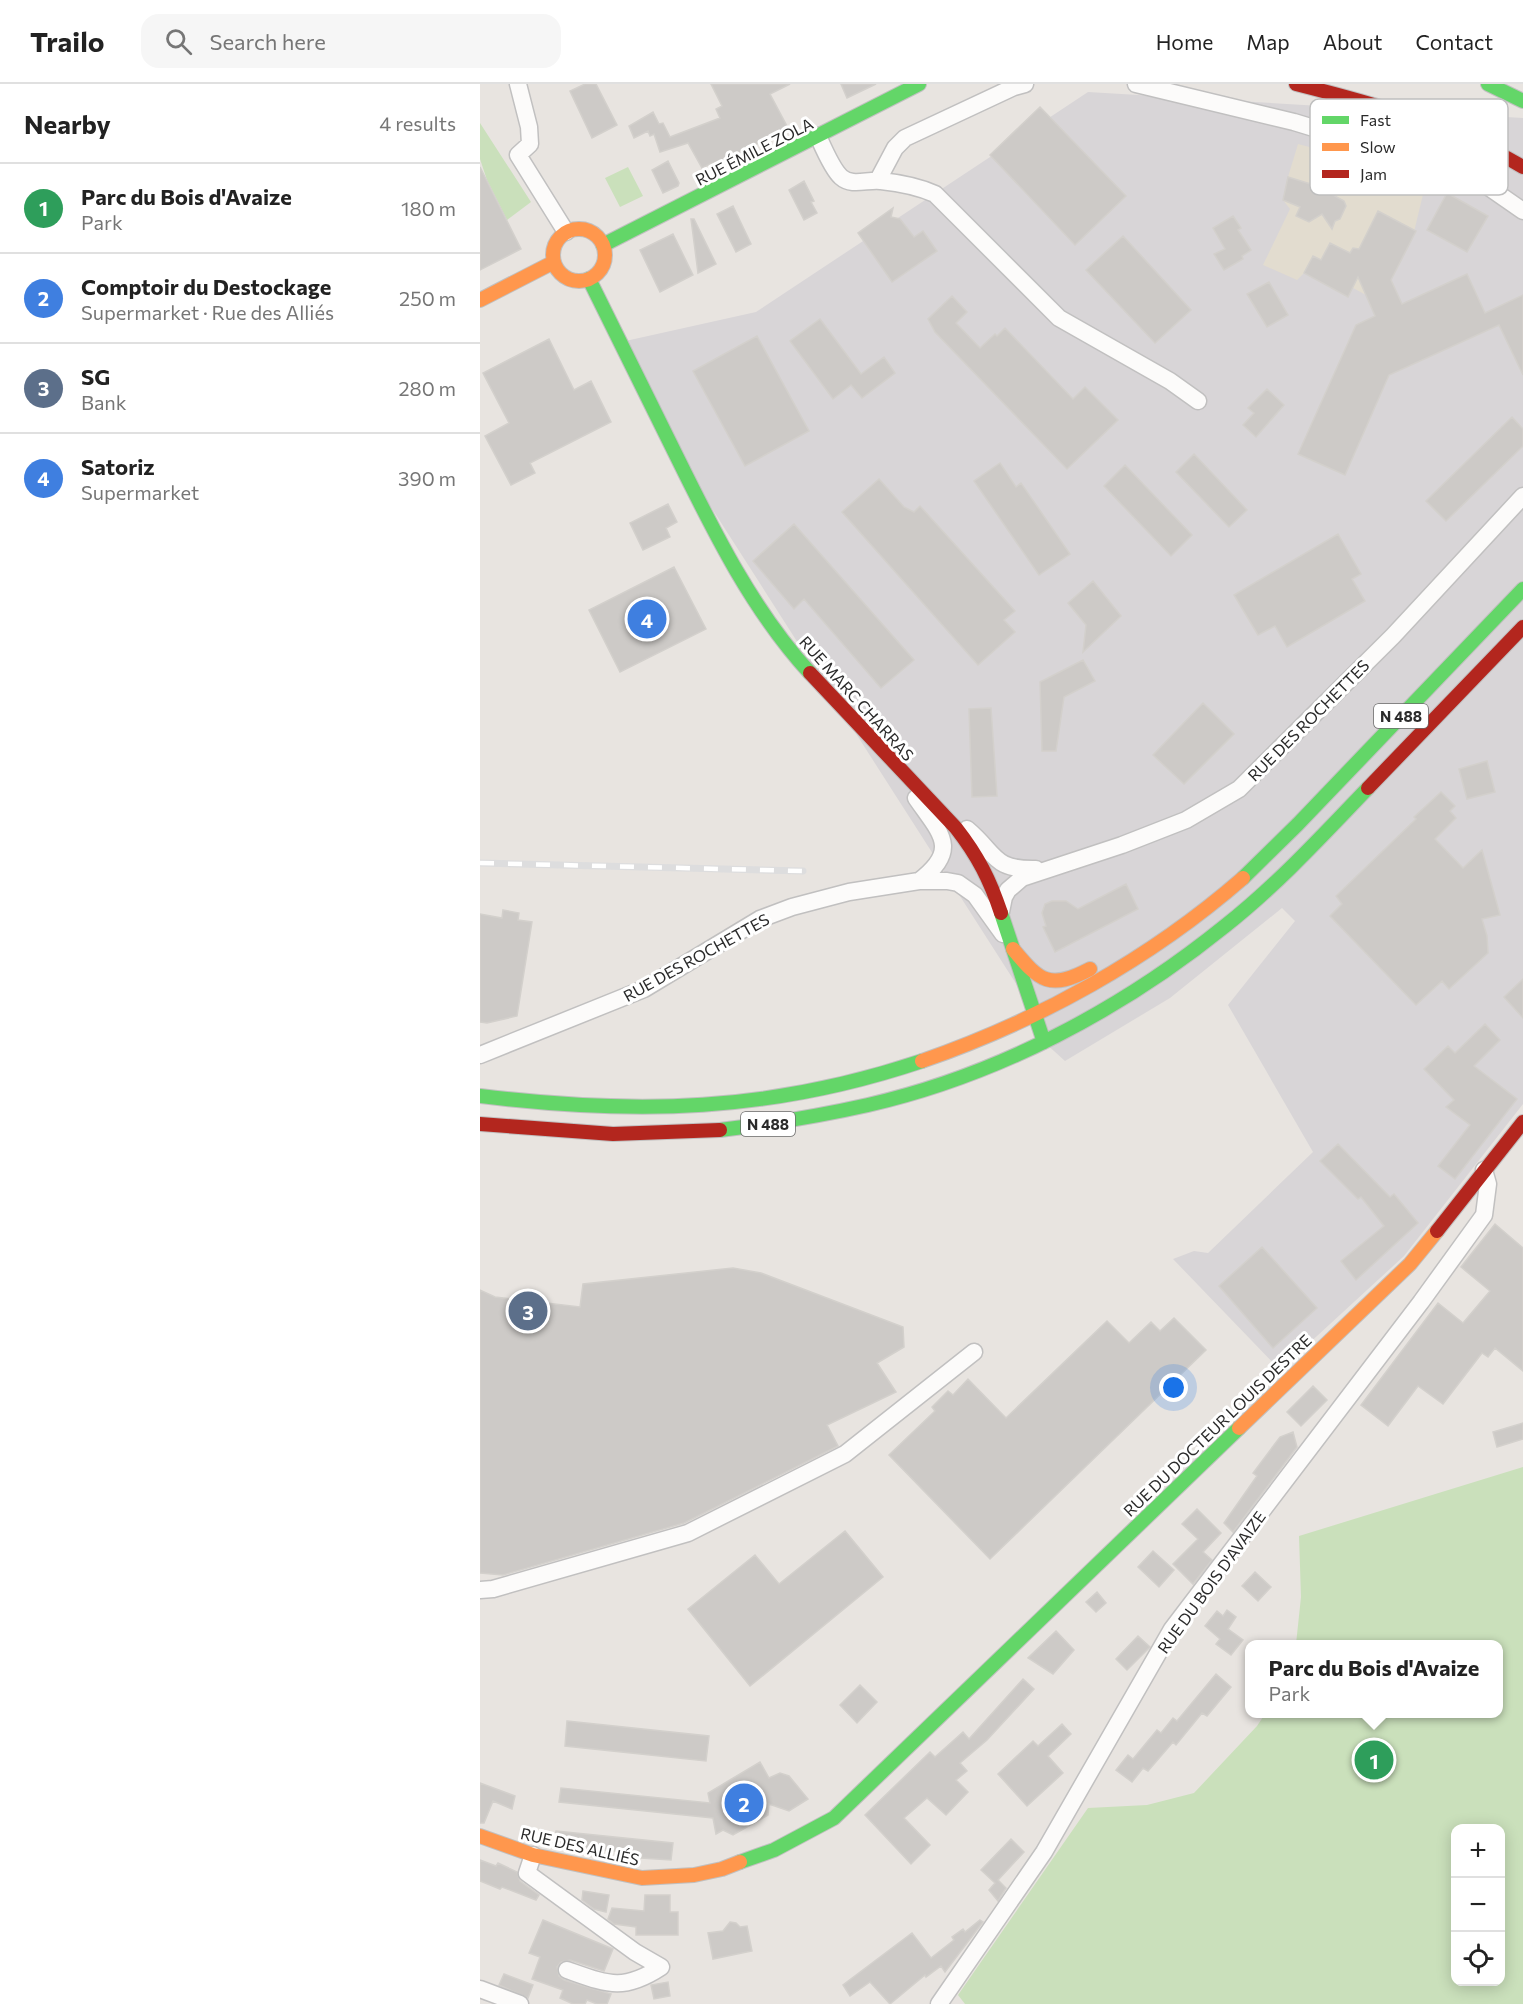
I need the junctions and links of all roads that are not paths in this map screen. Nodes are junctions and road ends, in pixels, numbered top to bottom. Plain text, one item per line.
1 (518, 84) edge
2 (1025, 84) edge
3 (1136, 84) edge
4 (1296, 84) edge
5 (1488, 84) edge
6 (914, 85) edge
7 (1355, 99) edge
8 (1523, 100) edge
9 (1310, 127) edge
10 (818, 136) junction
11 (1508, 159) edge
12 (1523, 167) edge
13 (878, 180) junction
14 (1500, 195) edge
15 (1523, 211) edge
16 (567, 232) junction
17 (603, 245) junction
18 (554, 262) junction
19 (589, 279) junction
20 (480, 300) edge
21 (1198, 401) dead end
22 (1523, 496) edge
23 (1523, 589) edge
24 (1523, 627) edge
25 (905, 775) junction
26 (938, 808) junction
27 (1043, 869) junction
28 (918, 881) junction
29 (1209, 906) junction
30 (1001, 913) junction
31 (1139, 939) dead end
32 (1012, 946) junction
33 (1103, 961) dead end
34 (1082, 1006) dead end
35 (1036, 1015) junction
36 (1054, 1022) dead end
37 (1044, 1042) junction
38 (480, 1055) edge
39 (480, 1096) edge
40 (895, 1097) junction
41 (1523, 1122) edge
42 (480, 1124) edge
43 (1484, 1170) junction
44 (974, 1352) dead end
45 (480, 1590) edge
46 (917, 1738) joint
47 (480, 1836) edge
48 (532, 1855) junction
49 (567, 1970) dead end
50 (480, 1989) edge
51 (520, 2004) edge
52 (939, 2004) edge

1 - 16 street
2 - 13 street
3 - 9 street
4 - 7 main road
5 - 8 main road
6 - 10 main road, RUE ÉMILE ZOLA
10 - 13 street
10 - 17 main road, RUE ÉMILE ZOLA
11 - 12 main road
13 - 21 street
14 - 15 street
16 - 17 main road
16 - 18 main road
17 - 19 main road
18 - 19 main road
18 - 20 main road
19 - 25 main road, RUE MARC CHARRAS
22 - 27 street, RUE DES ROCHETTES
23 - 29 main road, N 488
24 - 37 main road, N 488
25 - 26 main road, RUE MARC CHARRAS
25 - 28 street
26 - 27 street, RUE DES ROCHETTES
26 - 30 main road, RUE MARC CHARRAS
27 - 30 street, RUE DES ROCHETTES
28 - 32 street, RUE DES ROCHETTES
28 - 38 street, RUE DES ROCHETTES
29 - 31 main road
29 - 34 main road
29 - 35 main road, N 488
30 - 32 main road, RUE MARC CHARRAS
32 - 33 main road
32 - 35 main road, RUE MARC CHARRAS
35 - 37 main road, RUE MARC CHARRAS
35 - 39 main road, N 488
35 - 40 main road
36 - 37 main road
37 - 40 main road, N 488
40 - 42 main road, N 488
41 - 43 main road, RUE DU DOCTEUR LOUIS DESTRE
43 - 46 main road, RUE DU DOCTEUR LOUIS DESTRE
43 - 52 street, RUE DU BOIS D'AVAIZE
44 - 45 street
46 - 48 main road, RUE DES ALLIÉS
47 - 48 main road, RUE DES ALLIÉS
48 - 49 street
50 - 51 street

